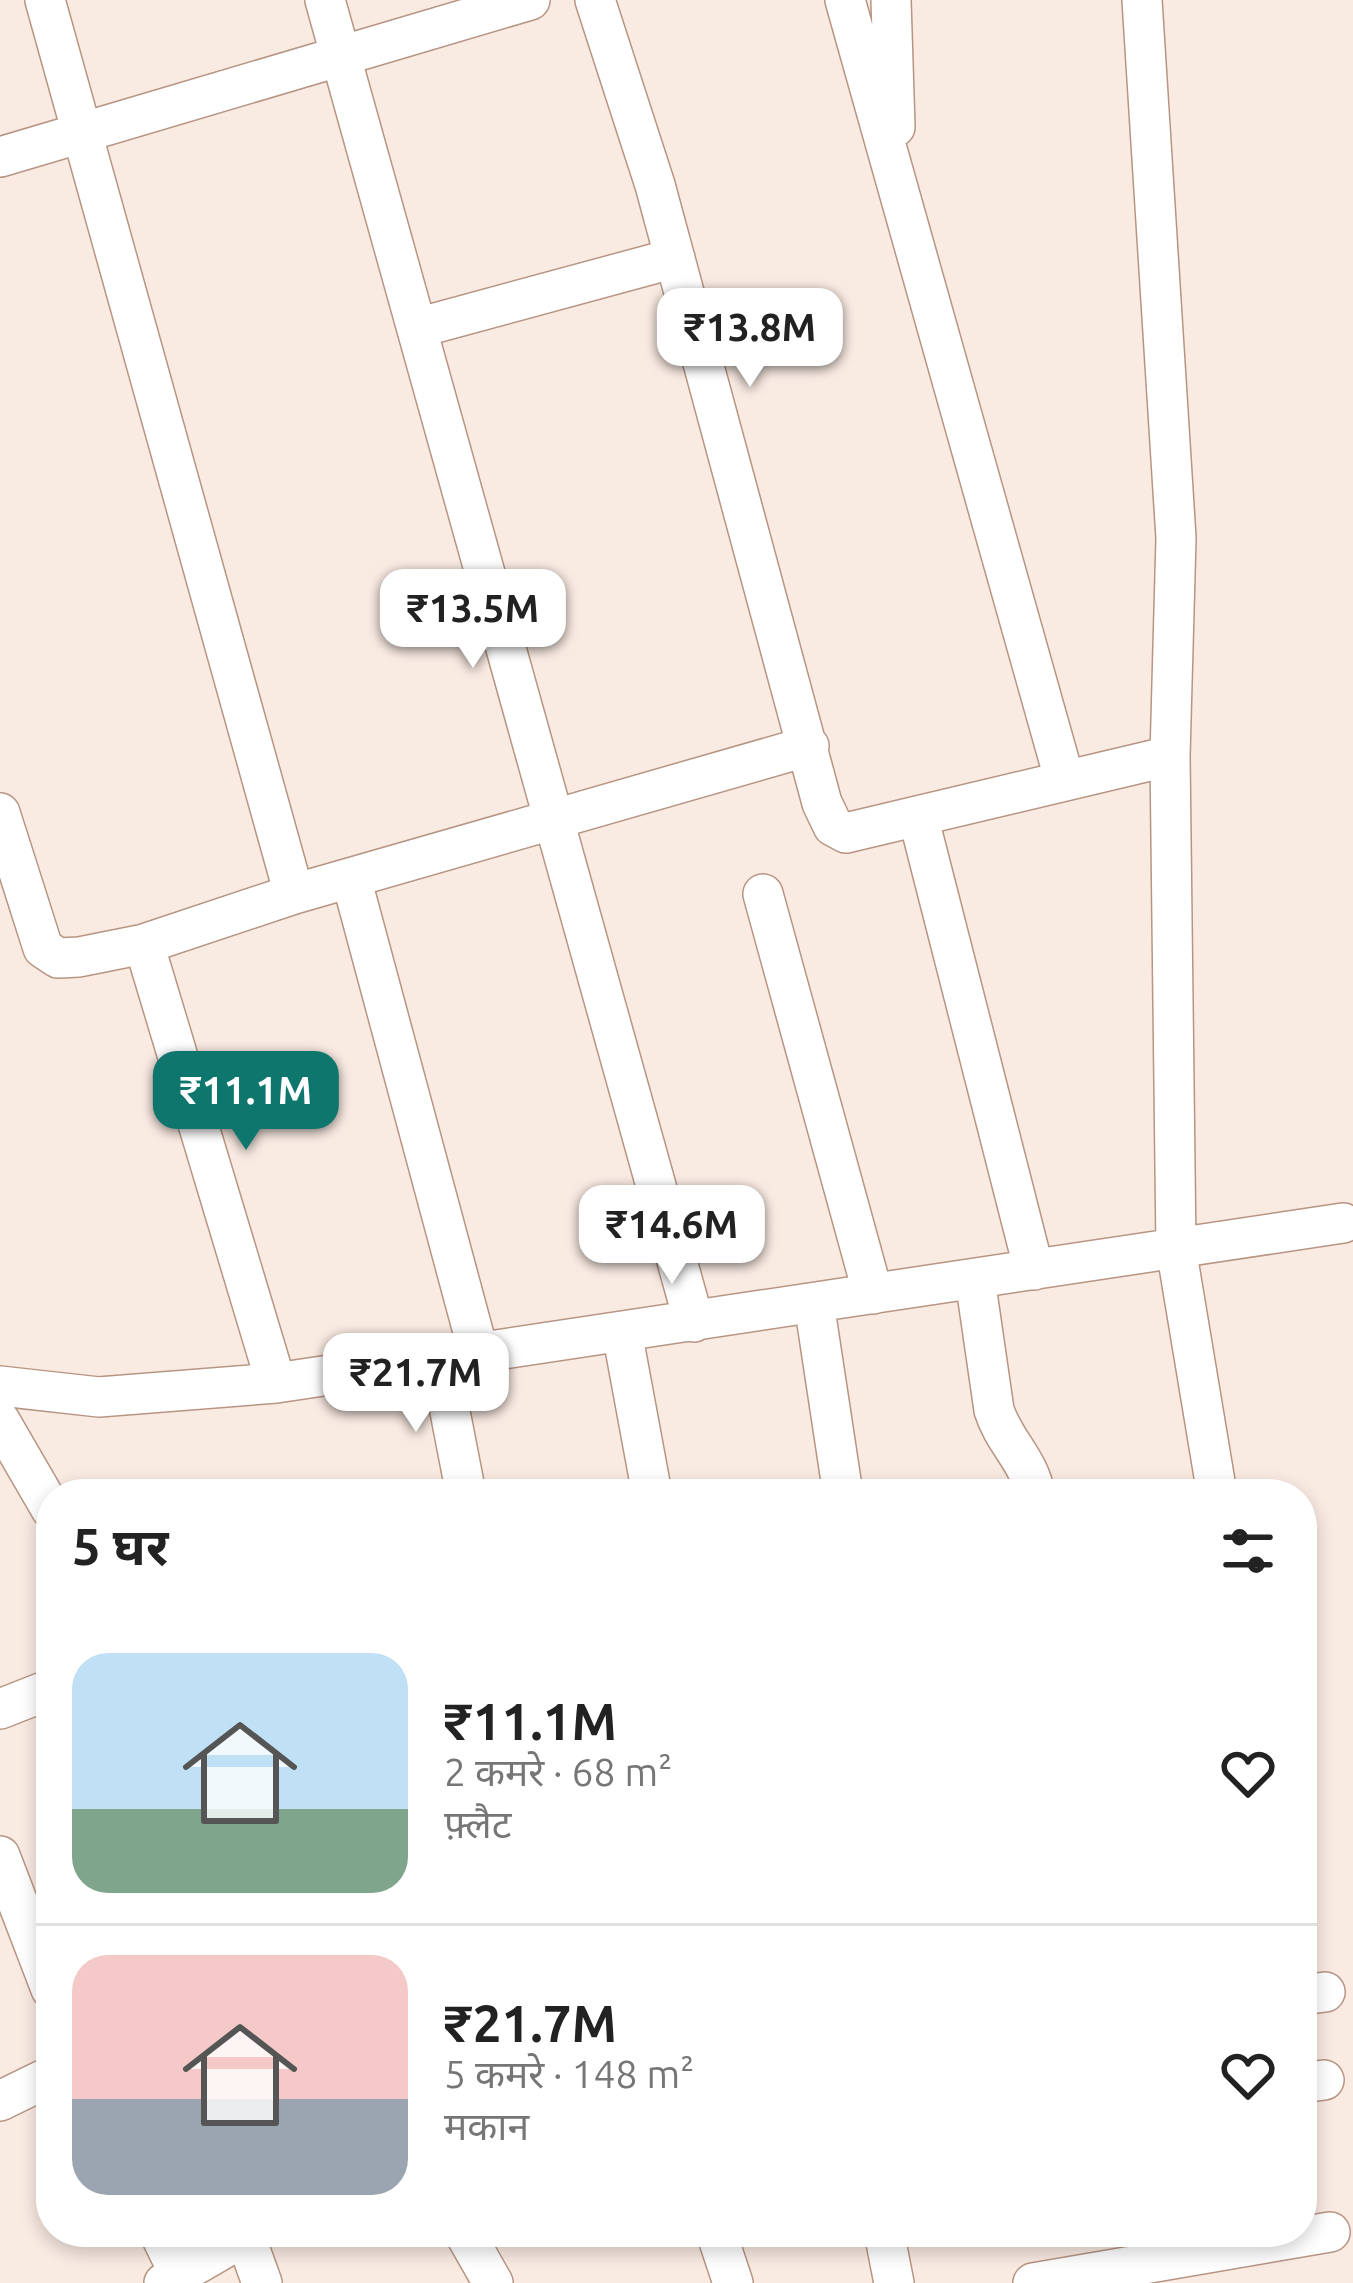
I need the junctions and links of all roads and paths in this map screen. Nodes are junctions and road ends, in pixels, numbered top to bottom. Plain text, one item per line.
1 (45, 0) edge
2 (325, 0) edge
3 (530, 0) edge
4 (595, 0) edge
5 (844, 0) edge
6 (891, 0) edge
7 (1142, 0) edge
8 (340, 55) junction
9 (84, 134) junction
10 (0, 157) edge
11 (897, 186) junction
12 (675, 258) junction
13 (418, 328) junction
14 (809, 746) junction
15 (1170, 756) junction
16 (1064, 778) junction
17 (919, 820) junction
18 (553, 821) junction
19 (3, 833) edge
20 (350, 878) junction
21 (763, 894) dead end
22 (294, 895) junction
23 (143, 944) junction
24 (1343, 1223) dead end
25 (1176, 1248) junction
26 (1034, 1270) junction
27 (975, 1279) junction
28 (873, 1294) junction
29 (814, 1303) junction
30 (694, 1322) junction
31 (622, 1332) junction
32 (460, 1357) junction
33 (277, 1383) junction
34 (0, 1385) edge
35 (0, 1420) edge
36 (461, 1479) edge
37 (649, 1479) edge
38 (841, 1479) edge
39 (1032, 1479) edge
40 (1214, 1479) edge
41 (36, 1483) edge
42 (36, 1695) edge
43 (0, 1709) edge
44 (0, 1856) edge
45 (10, 1915) edge
46 (36, 1962) edge
47 (36, 2083) edge
48 (0, 2101) edge
49 (1330, 2232) dead end
50 (1317, 2234) edge
51 (163, 2247) edge
52 (226, 2247) edge
53 (252, 2247) edge
54 (473, 2247) edge
55 (721, 2247) edge
56 (887, 2247) edge
57 (1243, 2247) edge
58 (172, 2279) edge
59 (262, 2283) edge
60 (494, 2283) edge
61 (734, 2283) edge
62 (894, 2283) edge
63 (1033, 2283) edge

1 - 9 street
2 - 8 street
3 - 8 street
4 - 12 street
5 - 11 street
6 - 11 street
7 - 15 street
8 - 9 street
8 - 13 street
9 - 10 street
9 - 22 street
11 - 16 street
12 - 13 street
12 - 14 street
13 - 18 street
14 - 17 street
14 - 18 street
15 - 16 street
15 - 25 street
16 - 17 street
17 - 26 street
18 - 20 street
18 - 30 street
19 - 23 street
20 - 22 street
20 - 32 street
21 - 28 street
22 - 23 street
23 - 33 street
24 - 25 street
25 - 26 street
25 - 40 street
26 - 27 street
27 - 28 street
27 - 39 street
28 - 29 street
29 - 30 street
29 - 38 street
30 - 31 street
31 - 32 street
31 - 37 street
32 - 33 street
32 - 36 street
33 - 34 street
35 - 41 street
42 - 43 street
44 - 45 street
45 - 46 street
47 - 48 street
49 - 50 street
51 - 58 street
52 - 58 street
53 - 59 street
54 - 60 street
55 - 61 street
56 - 62 street
57 - 63 street

